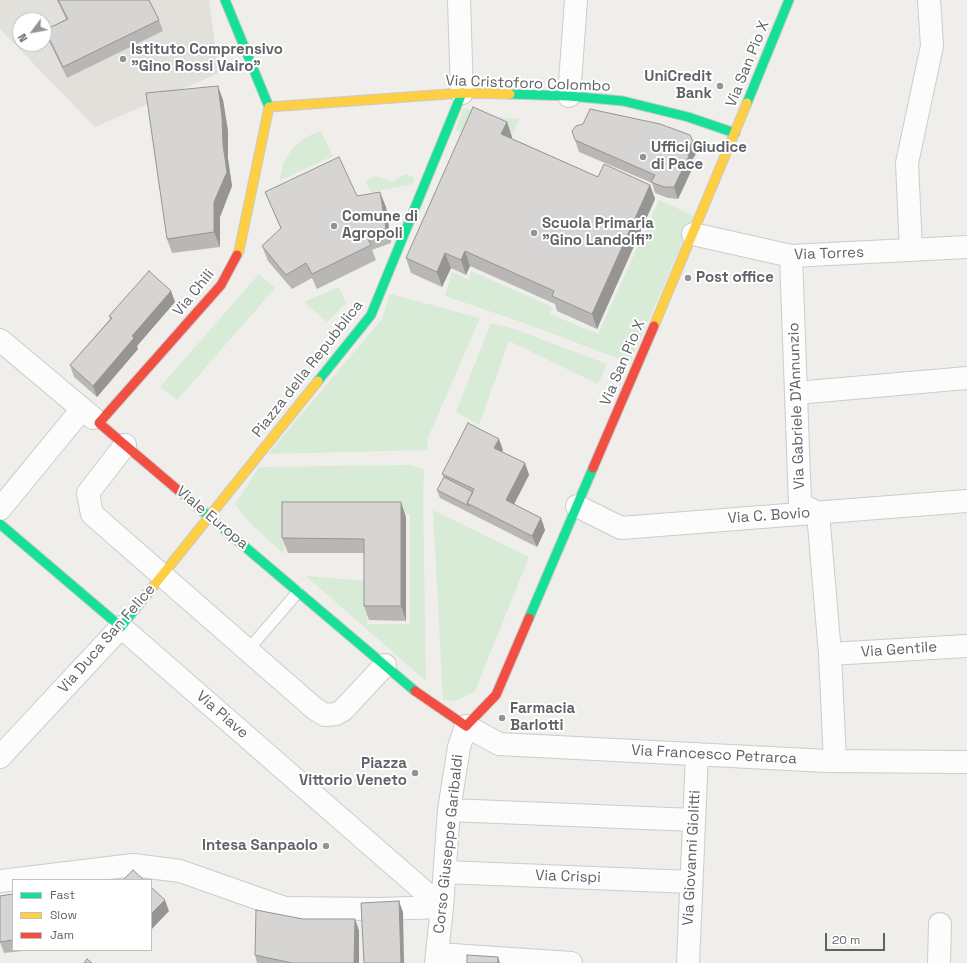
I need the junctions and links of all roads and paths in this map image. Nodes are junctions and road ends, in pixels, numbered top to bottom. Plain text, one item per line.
1 (225, 0) edge
2 (459, 0) edge
3 (576, 0) edge
4 (789, 0) edge
5 (929, 0) edge
6 (462, 93) junction
7 (569, 96) junction
8 (269, 107) junction
9 (735, 133) junction
10 (693, 234) junction
11 (967, 247) edge
12 (911, 250) junction
13 (792, 256) junction
14 (0, 340) edge
15 (967, 378) edge
16 (796, 393) junction
17 (82, 409) junction
18 (99, 423) junction
19 (125, 445) junction
20 (967, 501) edge
21 (577, 506) junction
22 (0, 509) edge
23 (818, 513) junction
24 (209, 516) junction
25 (0, 524) edge
26 (162, 575) junction
27 (298, 592) junction
28 (121, 627) junction
29 (967, 646) edge
30 (248, 650) junction
31 (830, 654) junction
32 (385, 665) junction
33 (466, 726) junction
34 (697, 754) junction
35 (0, 757) edge
36 (835, 761) junction
37 (967, 762) edge
38 (449, 810) junction
39 (694, 820) junction
40 (445, 872) junction
41 (17, 879) edge
42 (12, 880) edge
43 (0, 881) edge
44 (691, 882) junction
45 (442, 907) junction
46 (940, 924) dead end
47 (436, 958) edge
48 (571, 963) edge
49 (688, 963) edge
50 (939, 963) edge

1 - 8 main road
2 - 6 street
3 - 7 street
4 - 9 main road, Via San Pio X
5 - 12 street
6 - 7 main road, Via Cristoforo Colombo
6 - 8 main road, Via Cristoforo Colombo
6 - 24 main road, Piazza della Repubblica
7 - 9 main road, Via Cristoforo Colombo
8 - 18 main road, Via Chili
9 - 10 main road, Via San Pio X
10 - 13 street, Via Torres
10 - 21 main road, Via San Pio X
11 - 12 street, Via Torres
12 - 13 street, Via Torres
13 - 16 street, Via Gabriele D'Annunzio
14 - 17 street, Viale Europa
15 - 16 street
16 - 23 street, Via Gabriele D'Annunzio
17 - 18 street, Viale Europa
17 - 22 street
18 - 19 main road, Viale Europa
19 - 24 main road, Viale Europa
19 - 26 street
20 - 23 street, Via C. Bovio
21 - 23 street, Via C. Bovio
21 - 33 main road, Via San Pio X
23 - 31 street
24 - 26 main road, Via Duca San Felice
24 - 27 main road, Viale Europa
25 - 28 main road, Via Piave
26 - 28 main road, Via Duca San Felice
26 - 30 street
27 - 30 lane
27 - 32 main road, Viale Europa
28 - 35 street, Via Duca San Felice
28 - 45 street, Via Piave
29 - 31 street, Via Gentile
30 - 32 street
31 - 36 street
32 - 33 main road, Viale Europa
33 - 34 street, Via Francesco Petrarca
33 - 38 street, Corso Giuseppe Garibaldi
34 - 36 street, Via Francesco Petrarca
34 - 39 street, Via Giovanni Giolitti
36 - 37 street, Via Francesco Petrarca
38 - 39 street
38 - 40 street, Corso Giuseppe Garibaldi
39 - 44 street, Via Giovanni Giolitti
40 - 44 street, Via Crispi
40 - 45 street, Corso Giuseppe Garibaldi
41 - 45 street
42 - 43 street
44 - 49 street, Via Giovanni Giolitti
45 - 47 street, Corso Giuseppe Garibaldi
46 - 50 street
47 - 48 street

